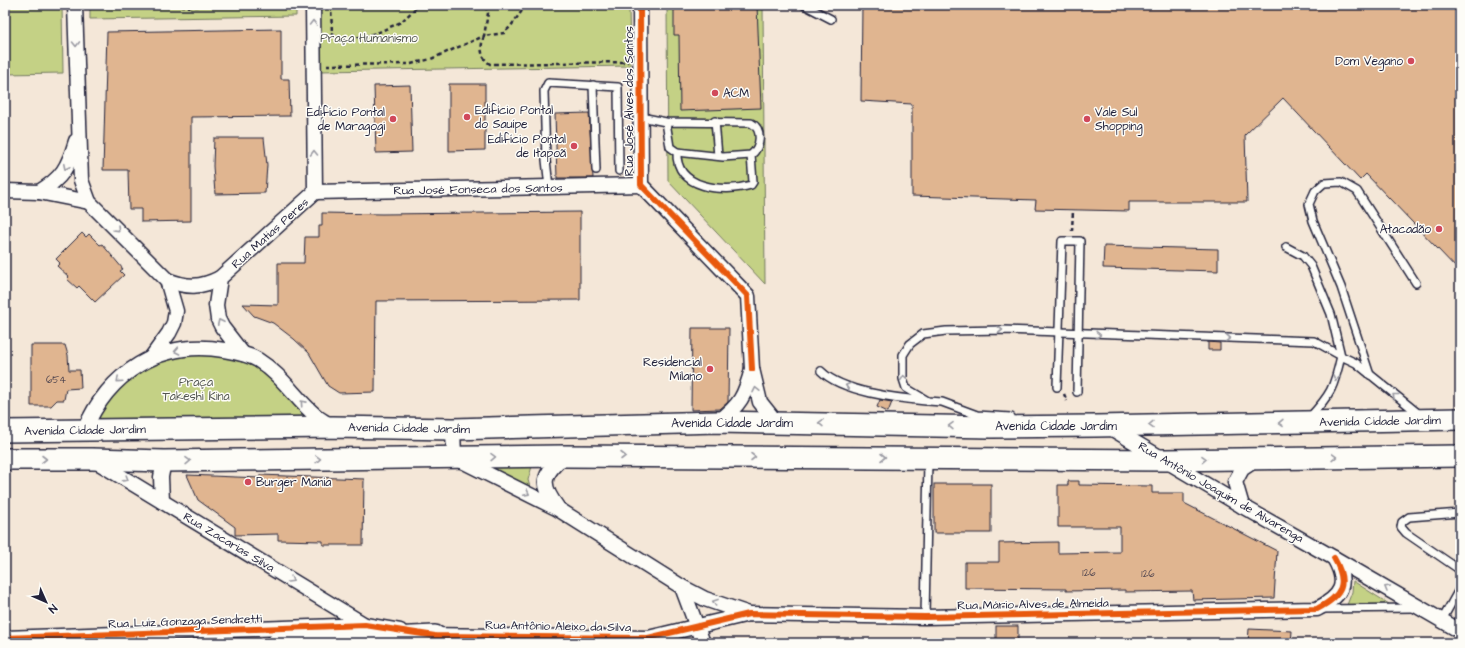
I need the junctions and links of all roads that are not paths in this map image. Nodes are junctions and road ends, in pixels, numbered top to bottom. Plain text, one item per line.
1 (75, 5) edge
2 (313, 5) edge
3 (640, 5) edge
4 (804, 5) edge
5 (831, 19) dead end
6 (593, 85) junction
7 (640, 117) junction
8 (715, 121) junction
9 (666, 122) junction
10 (78, 131) junction
11 (677, 152) junction
12 (751, 155) junction
13 (718, 156) junction
14 (596, 170) dead end
15 (619, 171) dead end
16 (641, 185) junction
17 (549, 187) junction
18 (5, 191) edge
19 (39, 192) junction
20 (315, 192) junction
21 (89, 202) junction
22 (1286, 247) dead end
23 (220, 278) junction
24 (167, 280) junction
25 (1416, 283) dead end
26 (1059, 334) junction
27 (1078, 334) junction
28 (243, 354) junction
29 (1341, 356) junction
30 (151, 358) junction
31 (752, 369) junction
32 (821, 371) dead end
33 (1370, 375) junction
34 (1057, 387) dead end
35 (1077, 392) dead end
36 (928, 401) junction
37 (1021, 417) dead end
38 (1043, 418) dead end
39 (1460, 419) edge
40 (1426, 420) junction
41 (718, 422) junction
42 (776, 422) junction
43 (1305, 422) junction
44 (1102, 426) junction
45 (333, 427) junction
46 (453, 429) junction
47 (5, 431) edge
48 (84, 431) junction
49 (564, 456) junction
50 (1460, 456) edge
51 (454, 457) junction
52 (928, 457) junction
53 (92, 458) junction
54 (1259, 458) junction
55 (5, 459) edge
56 (1165, 460) junction
57 (164, 461) junction
58 (162, 501) junction
59 (1242, 506) junction
60 (558, 509) junction
61 (1460, 513) edge
62 (1334, 558) junction
63 (1460, 570) edge
64 (682, 587) junction
65 (1460, 588) edge
66 (1421, 608) junction
67 (1317, 609) junction
68 (749, 614) junction
69 (925, 617) junction
70 (1442, 620) junction
71 (365, 625) junction
72 (697, 628) junction
73 (1460, 631) edge
74 (435, 636) junction
75 (5, 638) edge
76 (654, 641) edge
77 (278, 643) edge
78 (703, 643) edge

1 -> 10 street
20 -> 2 street, Rua Matias Peres
3 - 7 street, Rua José Alves dos Santos
4 - 5 lane
6 - 14 lane
6 - 15 lane
6 - 17 lane
7 - 9 lane
7 - 16 street, Rua José Alves dos Santos
8 - 9 lane
8 - 12 lane
8 - 13 lane
9 - 11 lane
10 -> 19 street
10 - 21 street
11 - 12 lane
11 - 13 lane
12 - 13 lane
16 - 17 street, Rua José Fonseca dos Santos
16 - 31 street, Rua José Alves dos Santos
17 - 20 street, Rua José Fonseca dos Santos
18 - 19 street
19 - 21 street
20 - 23 street, Rua Matias Peres
21 -> 24 street
22 - 29 lane
23 - 24 street
28 -> 23 street, Rua Matias Peres
24 - 30 street
25 - 33 lane
26 - 27 lane
26 - 27 lane
26 - 34 lane
36 -> 26 lane
27 -> 29 lane
27 - 35 lane
28 -> 30 street
45 -> 28 street
29 - 33 lane
29 -> 43 lane
30 -> 48 street
31 - 41 street
42 -> 31 street
36 -> 32 lane
40 -> 33 lane
36 - 37 lane
38 - 44 lane
39 - 40 main road, Avenida Cidade Jardim
40 - 43 main road, Avenida Cidade Jardim
41 - 42 main road, Avenida Cidade Jardim
41 - 46 main road, Avenida Cidade Jardim
44 -> 42 main road, Avenida Cidade Jardim
43 -> 44 main road, Avenida Cidade Jardim
44 - 56 street, Rua Antônio Joaquim de Alvarenga
45 - 46 main road, Avenida Cidade Jardim
45 - 48 main road, Avenida Cidade Jardim
46 - 51 street
47 - 48 main road, Avenida Cidade Jardim
51 -> 49 main road
49 -> 52 main road
49 - 60 street
54 -> 50 main road
57 -> 51 main road
51 -> 60 street
52 - 56 main road
52 - 69 lane
55 -> 53 main road
53 - 57 main road
53 -> 58 street, Rua Zacarias Silva
56 -> 54 main road
54 - 59 street
56 - 59 street, Rua Antônio Joaquim de Alvarenga
57 - 58 street
58 -> 71 street, Rua Zacarias Silva
59 - 62 street, Rua Antônio Joaquim de Alvarenga
60 - 64 street
61 - 63 lane
66 -> 62 street, Rua Antônio Joaquim de Alvarenga
62 - 67 street
68 -> 64 street
64 - 72 street
65 - 70 lane
66 - 67 lane, Rua Mário Alves de Almeida
66 - 70 street, Rua Antônio Joaquim de Alvarenga
67 - 69 street, Rua Mário Alves de Almeida
68 - 69 street, Rua Mário Alves de Almeida
68 - 72 street, Rua Antônio Aleixo da Silva
70 - 73 street, Rua Antônio Joaquim de Alvarenga
71 - 74 street, Rua Antônio Aleixo da Silva
71 - 75 street, Rua Luiz Gonzaga Sendretti
72 - 76 street, Rua Antônio Aleixo da Silva
72 - 78 street
74 - 76 street, Rua Antônio Aleixo da Silva
74 - 77 main road

